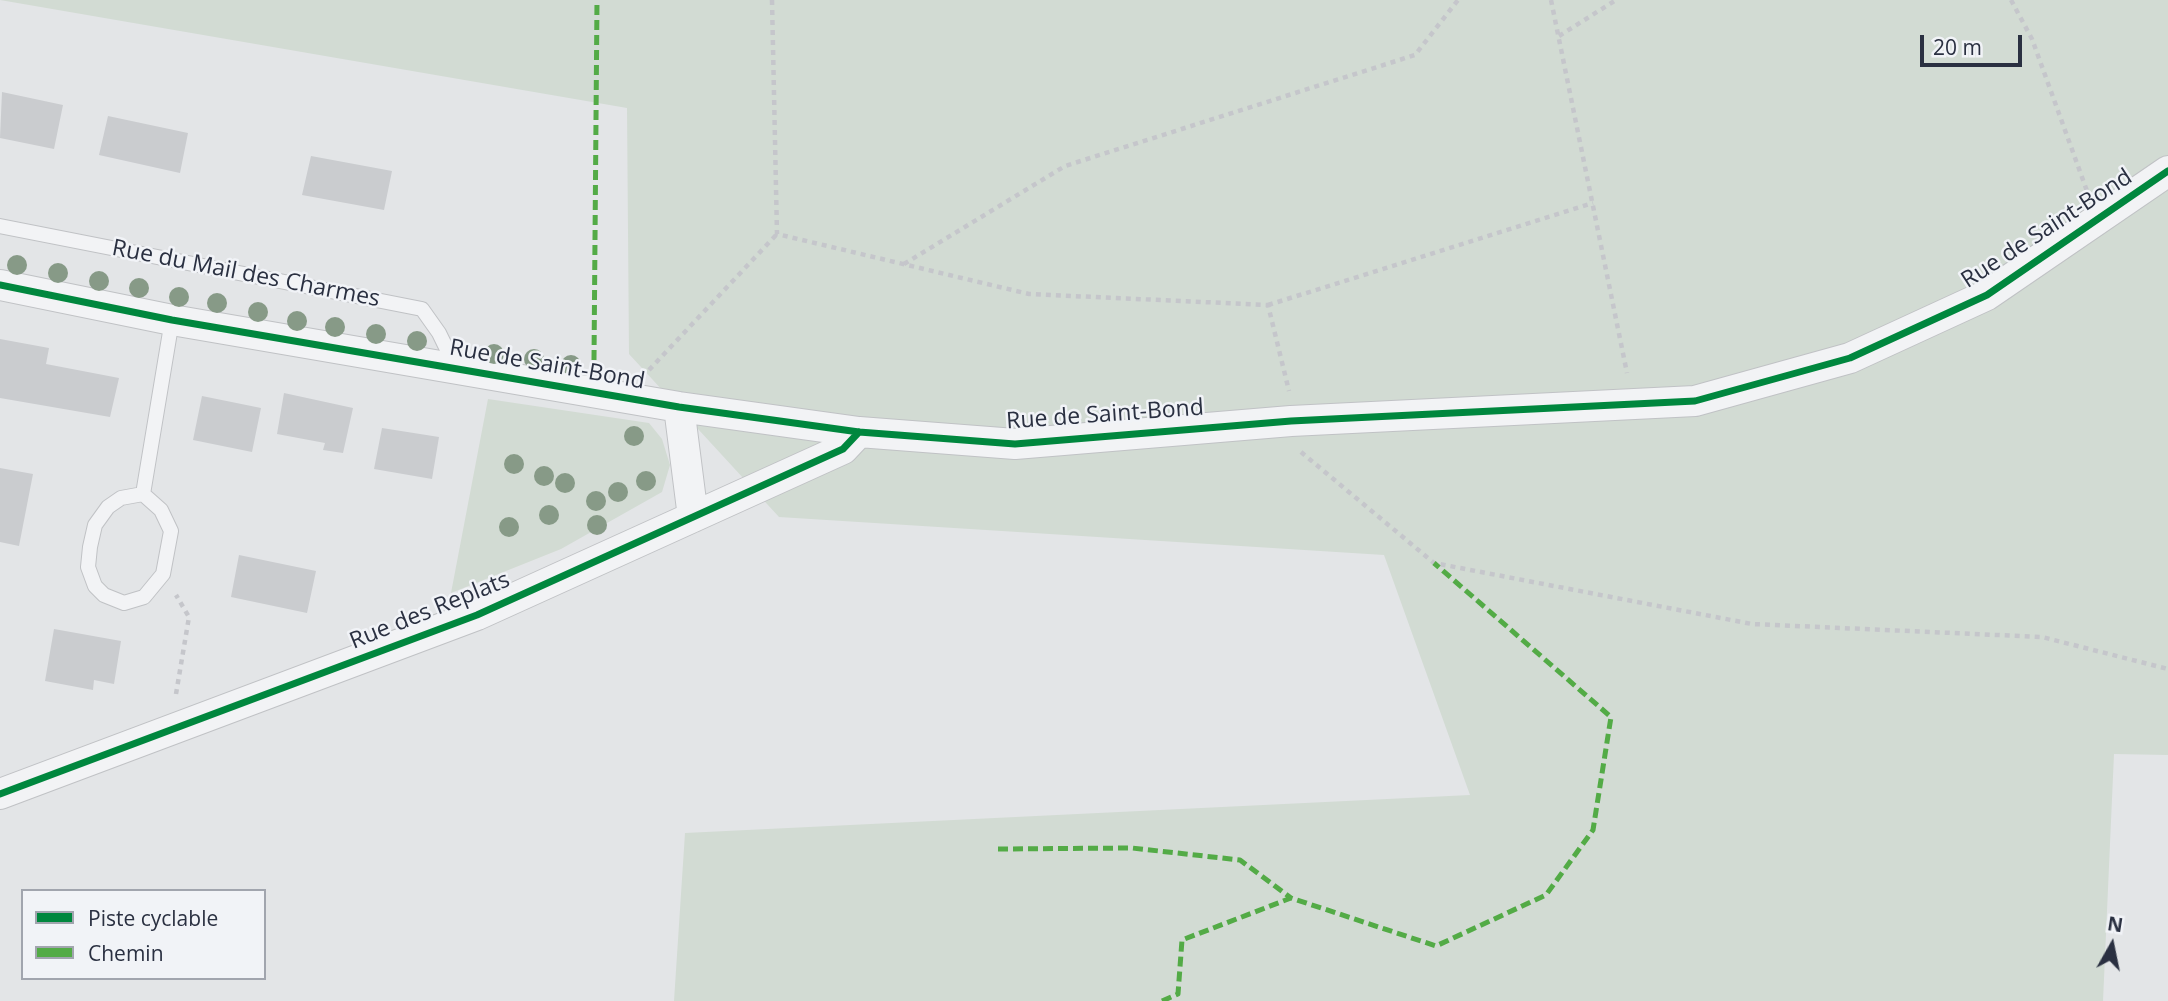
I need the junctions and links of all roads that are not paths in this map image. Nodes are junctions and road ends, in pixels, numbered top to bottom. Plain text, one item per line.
1 (2168, 171) edge
2 (0, 226) edge
3 (0, 285) edge
4 (172, 320) junction
5 (457, 370) junction
6 (679, 407) junction
7 (859, 432) junction
8 (143, 494) junction
9 (693, 517) junction
10 (0, 794) edge

1 - 7 street, Rue de Saint-Bond
2 - 5 lane, Rue du Mail des Charmes
3 - 4 street, Rue de Saint-Bond
4 - 5 street, Rue de Saint-Bond
4 - 8 lane
5 - 6 street, Rue de Saint-Bond
6 - 7 street, Rue de Saint-Bond
6 - 9 street
7 - 9 street, Rue des Replats
8 - 8 lane
9 - 10 street, Rue des Replats

